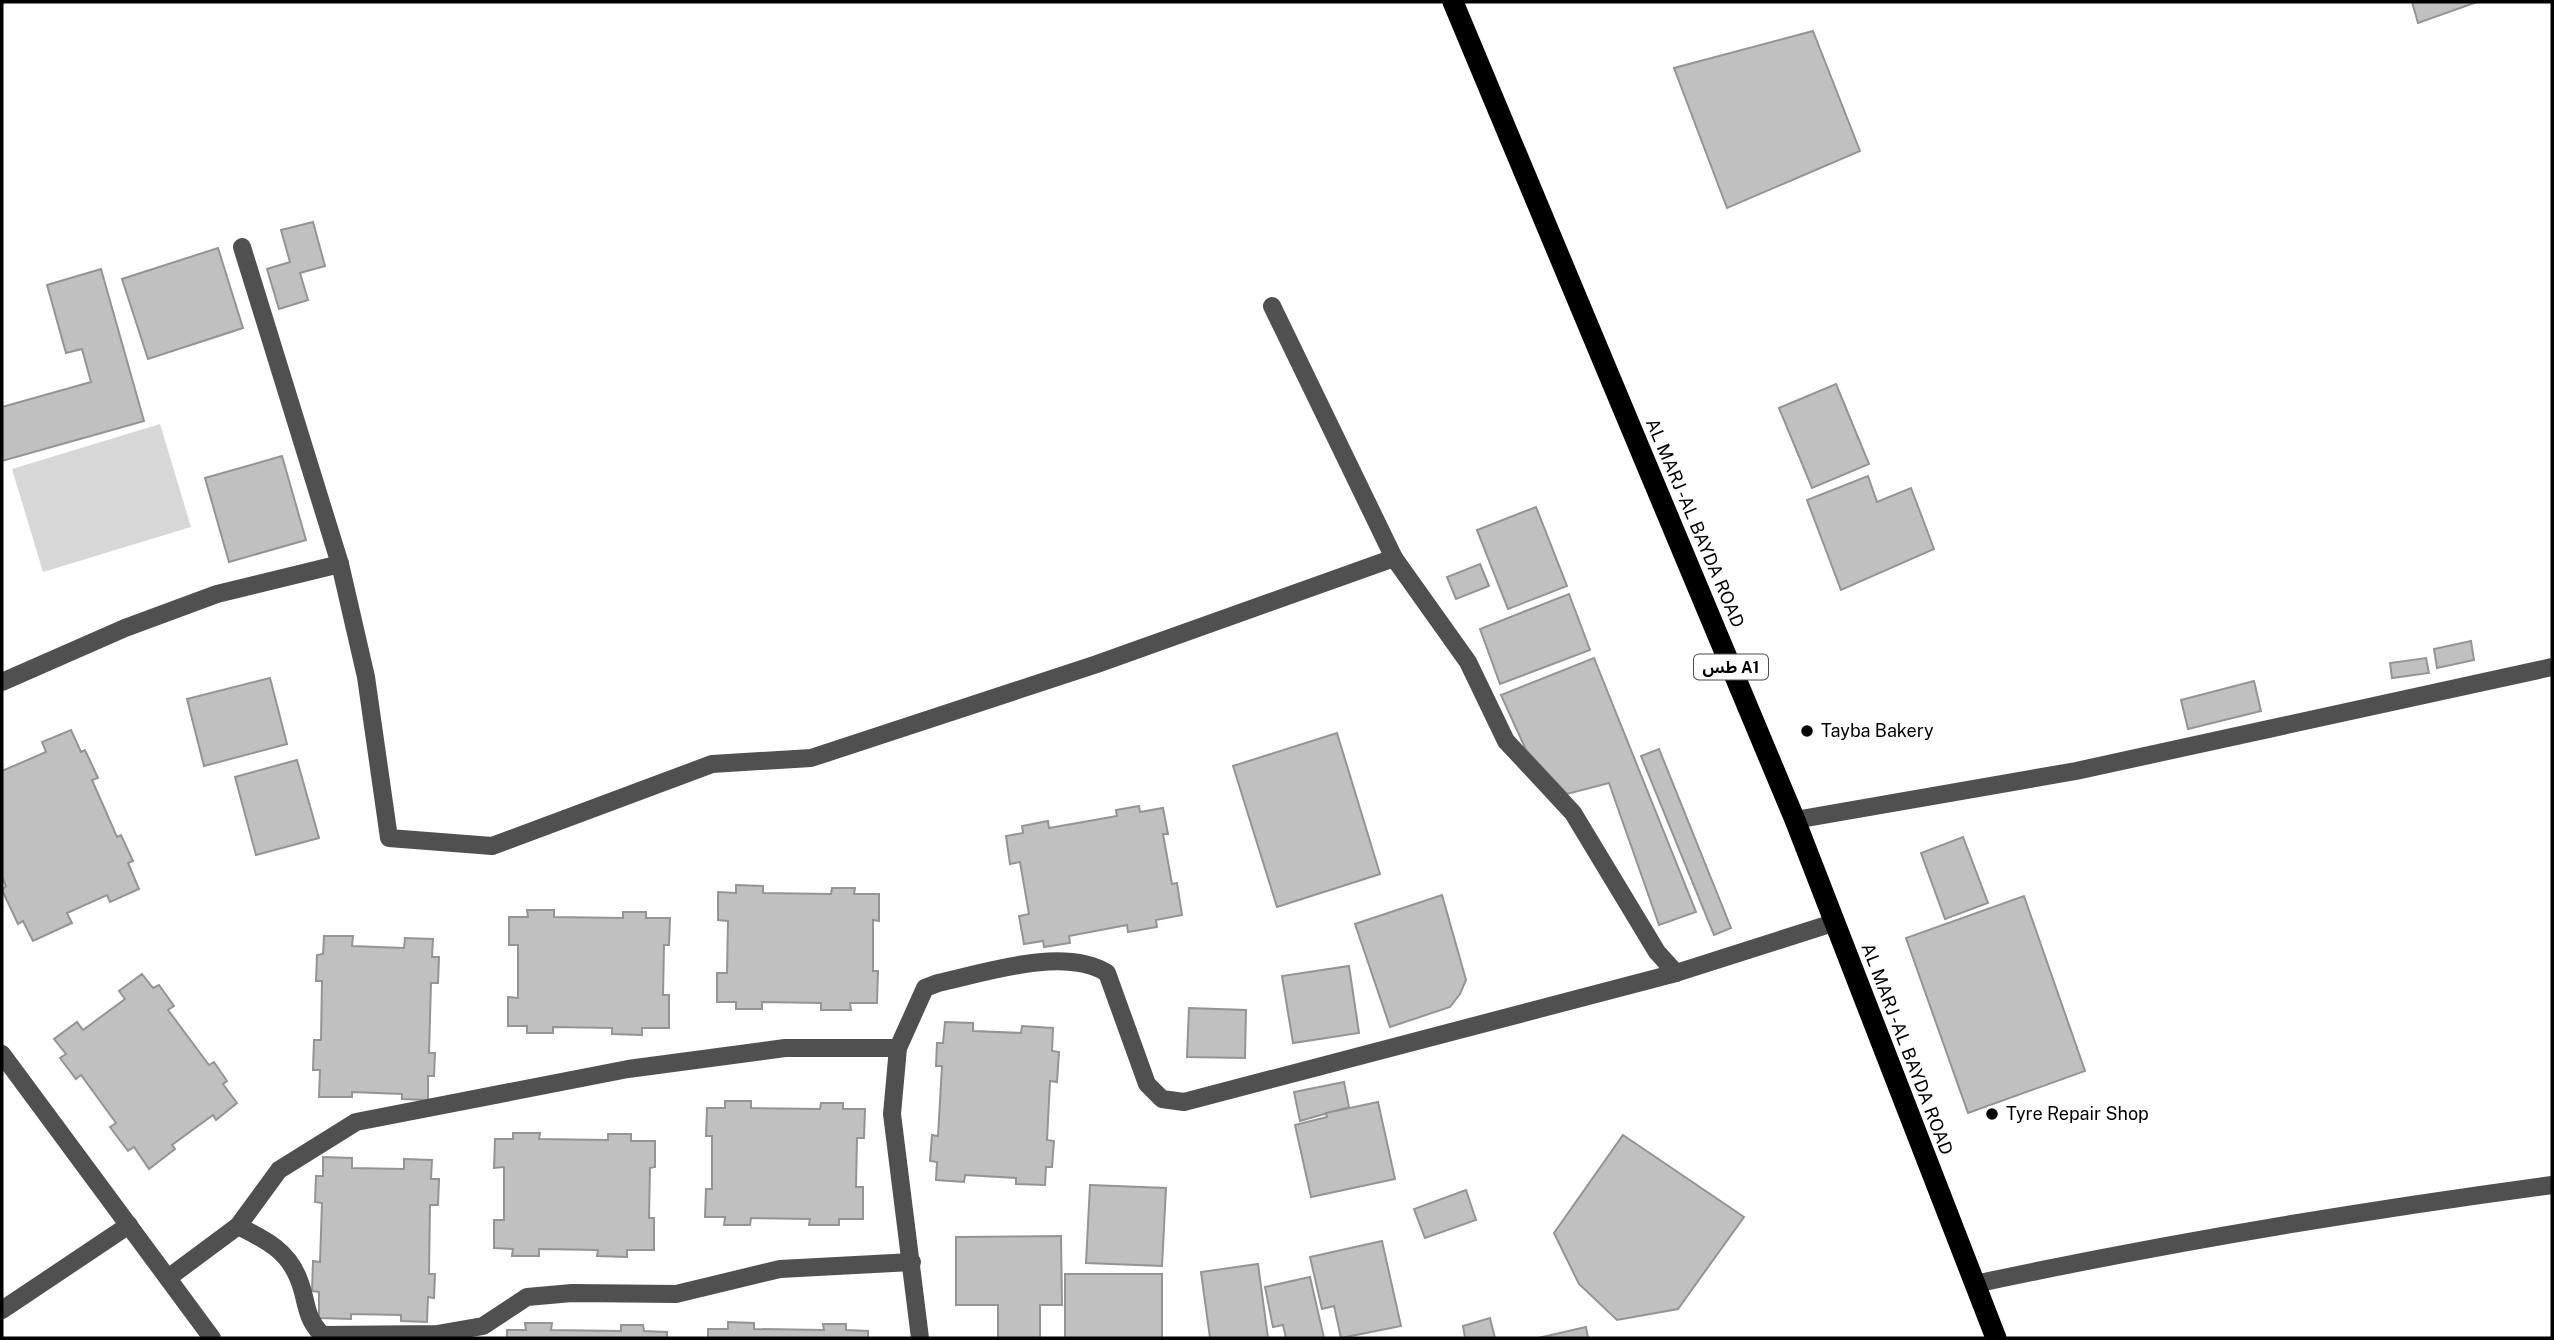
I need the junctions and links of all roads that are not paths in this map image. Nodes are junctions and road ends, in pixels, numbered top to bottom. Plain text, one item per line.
1 (1452, 2) edge
2 (242, 247) dead end
3 (1272, 306) dead end
4 (1394, 558) junction
5 (340, 564) junction
6 (2552, 667) edge
7 (2, 682) edge
8 (1795, 820) junction
9 (1833, 923) junction
10 (1676, 973) junction
11 (898, 1048) junction
12 (2, 1054) edge
13 (2552, 1185) edge
14 (129, 1225) junction
15 (238, 1226) junction
16 (912, 1262) junction
17 (168, 1278) junction
18 (1975, 1284) junction
19 (2, 1310) edge
20 (212, 1338) edge
21 (920, 1338) edge
22 (1996, 1338) edge

1 - 8 highway, AL MARJ -AL BAYDA ROAD / طس A1
2 - 5 street
3 - 4 street
4 - 5 street
4 - 10 street
5 - 7 street
6 - 8 street
8 - 9 highway, AL MARJ -AL BAYDA ROAD / طس A1
9 - 10 street
9 - 18 highway, AL MARJ -AL BAYDA ROAD / طس A1
10 - 11 street
11 - 15 street
11 - 16 street
12 - 14 street
13 - 18 street
14 - 17 street
14 - 19 street
15 - 16 street
15 - 17 street
16 - 21 street
17 - 20 street
18 - 22 highway, AL MARJ -AL BAYDA ROAD / طس A1

